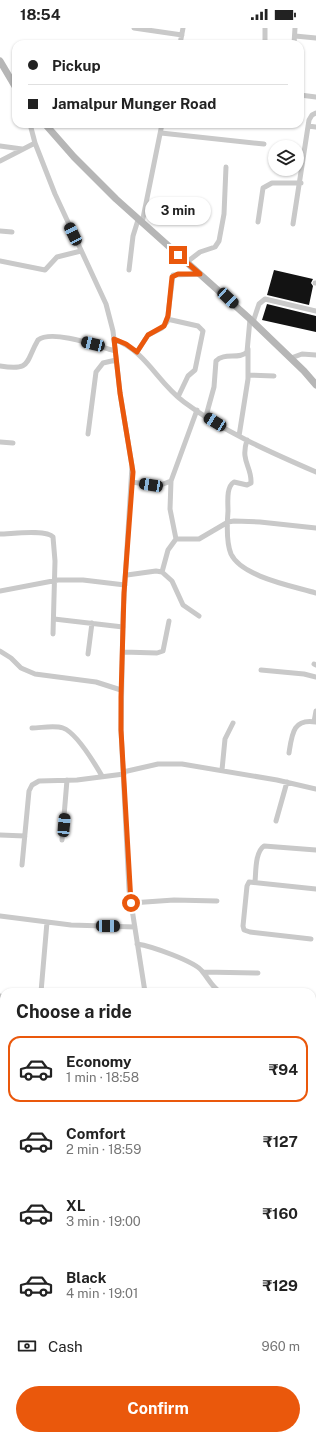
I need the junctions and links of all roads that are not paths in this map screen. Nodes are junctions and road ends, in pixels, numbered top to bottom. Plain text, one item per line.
1 (134, 28) edge
2 (183, 28) edge
3 (265, 28) edge
4 (295, 28) edge
5 (182, 35) junction
6 (295, 36) junction
7 (316, 38) edge
8 (181, 40) edge
9 (265, 40) edge
10 (294, 40) edge
11 (0, 61) edge
12 (12, 81) edge
13 (304, 96) edge
14 (316, 97) edge
15 (316, 113) edge
16 (308, 126) junction
17 (31, 128) edge
18 (49, 128) edge
19 (161, 128) edge
20 (316, 128) edge
21 (160, 133) junction
22 (34, 143) junction
23 (264, 144) dead end
24 (0, 146) edge
25 (22, 149) junction
26 (0, 161) edge
27 (226, 167) dead end
28 (301, 183) junction
29 (140, 221) junction
30 (258, 222) dead end
31 (294, 224) dead end
32 (0, 231) edge
33 (12, 232) dead end
34 (81, 252) junction
35 (0, 261) edge
36 (187, 262) junction
37 (129, 270) dead end
38 (200, 274) junction
39 (316, 311) edge
40 (168, 319) junction
41 (251, 320) junction
42 (114, 339) junction
43 (248, 348) junction
44 (115, 351) junction
45 (137, 352) junction
46 (316, 355) edge
47 (291, 358) junction
48 (116, 360) junction
49 (0, 366) edge
50 (248, 375) junction
51 (274, 376) dead end
52 (316, 385) edge
53 (178, 397) junction
54 (197, 410) junction
55 (206, 416) junction
56 (88, 434) dead end
57 (239, 436) junction
58 (247, 440) junction
59 (0, 442) edge
60 (13, 443) dead end
61 (316, 472) edge
62 (171, 481) junction
63 (132, 482) junction
64 (228, 522) junction
65 (316, 528) edge
66 (0, 534) edge
67 (176, 539) junction
68 (162, 572) junction
69 (127, 575) junction
70 (53, 581) junction
71 (125, 585) junction
72 (0, 591) edge
73 (316, 593) edge
74 (199, 616) dead end
75 (54, 618) junction
76 (170, 621) dead end
77 (92, 623) junction
78 (123, 627) junction
79 (53, 634) dead end
80 (0, 652) edge
81 (123, 652) junction
82 (88, 654) dead end
83 (261, 670) dead end
84 (316, 677) edge
85 (121, 690) junction
86 (316, 711) edge
87 (315, 722) edge
88 (233, 723) dead end
89 (32, 728) dead end
90 (289, 753) dead end
91 (222, 770) junction
92 (124, 773) junction
93 (102, 776) junction
94 (67, 780) junction
95 (287, 782) junction
96 (316, 789) edge
97 (276, 821) dead end
98 (0, 835) edge
99 (25, 836) junction
100 (62, 840) dead end
101 (316, 850) edge
102 (22, 865) dead end
103 (255, 882) junction
104 (316, 889) edge
105 (217, 901) dead end
106 (131, 903) junction
107 (0, 916) edge
108 (47, 922) junction
109 (135, 926) junction
110 (311, 939) dead end
111 (137, 944) junction
112 (203, 972) junction
113 (258, 973) dead end
114 (41, 988) edge
115 (144, 988) edge
116 (214, 988) edge
117 (260, 1440) edge
118 (273, 1440) edge

1 - 5 street
2 - 5 street
3 - 9 street
4 - 6 street
5 - 8 street
6 - 7 street
6 - 10 street
11 - 12 street
13 - 14 street
15 - 16 street
16 - 20 street
16 - 28 street
17 - 22 street
18 - 29 street
19 - 21 street
21 - 23 street
21 - 29 street
22 - 25 street
22 - 34 street
24 - 25 street
25 - 26 street
27 - 36 street
28 - 30 street
28 - 31 street
29 - 36 street
29 - 37 street
32 - 33 street
34 - 35 street
34 - 42 street
36 - 38 street
38 - 40 street
38 - 41 street
39 - 41 street
40 - 45 street
40 - 53 street
41 - 43 street
41 - 47 street
42 - 44 street
42 - 45 street
43 - 50 street
43 - 55 street
44 - 48 street
44 - 49 street
45 - 53 street
46 - 47 street
47 - 52 street
48 - 56 street
48 - 63 street
50 - 51 street
50 - 57 street
53 - 54 street
54 - 55 street
54 - 62 street
55 - 57 street
57 - 58 street
58 - 61 street
58 - 64 street
59 - 60 street
62 - 63 street
62 - 67 street
63 - 69 street
64 - 65 street
64 - 67 street
64 - 73 street
66 - 70 street
67 - 68 street
68 - 69 street
68 - 74 street
69 - 71 street
70 - 71 street
70 - 72 street
70 - 75 street
71 - 78 street
75 - 77 street
75 - 79 street
76 - 81 street
77 - 78 street
77 - 82 street
78 - 81 street
80 - 85 street
81 - 85 street
83 - 84 street
85 - 92 street
86 - 87 street
87 - 90 street
88 - 91 street
89 - 93 street
91 - 92 street
91 - 95 street
92 - 93 street
92 - 106 street
93 - 94 street
94 - 99 street
94 - 100 street
95 - 96 street
95 - 97 street
98 - 99 street
99 - 102 street
101 - 103 street
103 - 104 street
103 - 110 street
105 - 106 street
106 - 109 street
107 - 108 street
108 - 109 street
108 - 114 street
109 - 111 street
111 - 112 street
111 - 115 street
112 - 113 street
112 - 116 street
117 - 118 street

